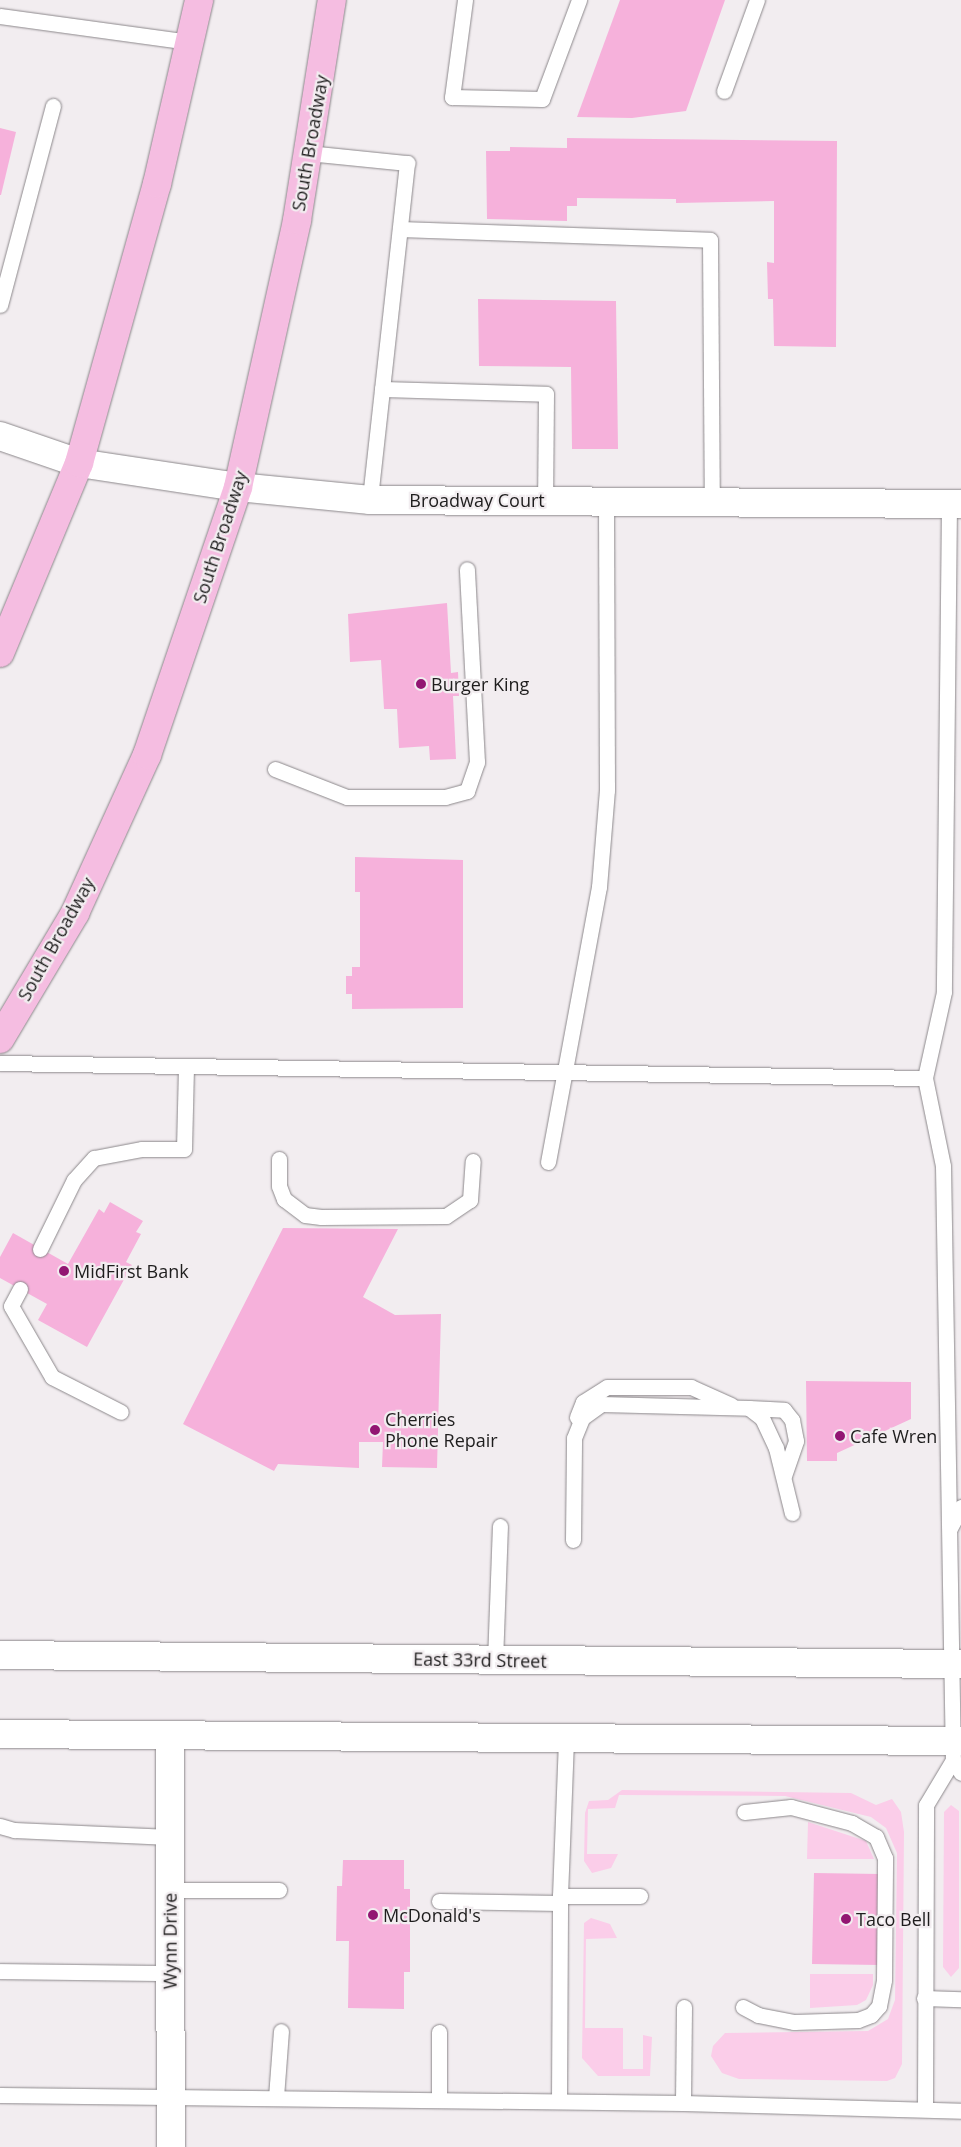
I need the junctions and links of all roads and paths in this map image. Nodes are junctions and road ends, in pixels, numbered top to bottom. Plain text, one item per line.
1 (199, 0) edge
2 (332, 0) edge
3 (466, 0) edge
4 (579, 0) edge
5 (757, 0) edge
6 (0, 16) edge
7 (191, 42) junction
8 (724, 91) dead end
9 (52, 106) dead end
10 (308, 153) junction
11 (400, 229) junction
12 (0, 304) edge
13 (382, 388) junction
14 (0, 436) edge
15 (79, 463) junction
16 (238, 487) junction
17 (370, 500) junction
18 (545, 500) junction
19 (606, 500) junction
20 (712, 500) junction
21 (955, 504) edge
22 (467, 569) dead end
23 (0, 653) edge
24 (275, 769) dead end
25 (0, 1039) edge
26 (0, 1063) edge
27 (186, 1067) junction
28 (563, 1074) junction
29 (925, 1078) junction
30 (279, 1159) dead end
31 (473, 1161) dead end
32 (548, 1162) dead end
33 (40, 1249) dead end
34 (20, 1289) dead end
35 (748, 1408) junction
36 (121, 1412) dead end
37 (784, 1475) junction
38 (961, 1507) edge
39 (792, 1512) dead end
40 (500, 1526) dead end
41 (949, 1530) junction
42 (572, 1540) dead end
43 (0, 1655) edge
44 (495, 1661) junction
45 (956, 1664) edge
46 (0, 1734) edge
47 (170, 1736) junction
48 (566, 1738) junction
49 (957, 1753) edge
50 (744, 1812) dead end
51 (0, 1826) edge
52 (170, 1837) junction
53 (170, 1890) junction
54 (279, 1890) dead end
55 (640, 1896) dead end
56 (560, 1899) junction
57 (439, 1902) dead end
58 (0, 1971) edge
59 (170, 1972) junction
60 (924, 1998) junction
61 (961, 1999) edge
62 (684, 2007) dead end
63 (743, 2007) dead end
64 (281, 2031) dead end
65 (439, 2032) dead end
66 (0, 2095) edge
67 (171, 2095) junction
68 (276, 2097) junction
69 (439, 2100) junction
70 (559, 2101) junction
71 (683, 2103) junction
72 (925, 2108) junction
73 (961, 2112) edge
74 (171, 2147) edge

1 - 7 main road
2 - 10 main road, South Broadway
3 - 4 lane
5 - 8 lane
6 - 7 lane
7 - 15 main road
9 - 12 lane
10 - 11 lane
10 - 16 main road, South Broadway
11 - 13 lane
11 - 20 lane
13 - 17 lane
13 - 18 lane
14 - 15 main road, Broadway Court
15 - 16 main road, Broadway Court
15 - 23 main road
16 - 17 main road, Broadway Court
16 - 25 main road, South Broadway
17 - 18 main road, Broadway Court
18 - 19 main road, Broadway Court
19 - 20 main road, Broadway Court
19 - 28 lane
20 - 21 main road, Broadway Court
21 - 29 lane
22 - 24 lane
26 - 27 lane
27 - 28 lane
27 - 33 lane
28 - 29 lane
28 - 32 lane
29 - 41 lane
30 - 31 lane
34 - 36 lane
35 - 37 lane
35 - 37 lane
35 - 42 lane
37 - 39 lane
38 - 41 lane
40 - 44 lane
41 - 45 lane
43 - 44 main road, East 33rd Street
44 - 45 main road, East 33rd Street
45 - 49 lane
46 - 47 main road
47 - 48 main road
47 - 52 main road, Wynn Drive
48 - 49 main road
48 - 56 lane
49 - 60 lane
50 - 63 lane
51 - 52 lane
52 - 53 main road, Wynn Drive
53 - 54 lane
53 - 59 main road, Wynn Drive
55 - 56 lane
56 - 57 lane
56 - 70 lane
58 - 59 lane
59 - 67 main road, Wynn Drive
60 - 61 lane
60 - 72 lane
62 - 71 lane
64 - 68 lane
65 - 69 lane
66 - 67 lane
67 - 68 lane
67 - 74 main road, Wynn Drive
68 - 69 lane
69 - 70 lane
70 - 71 lane
71 - 72 lane
72 - 73 lane

